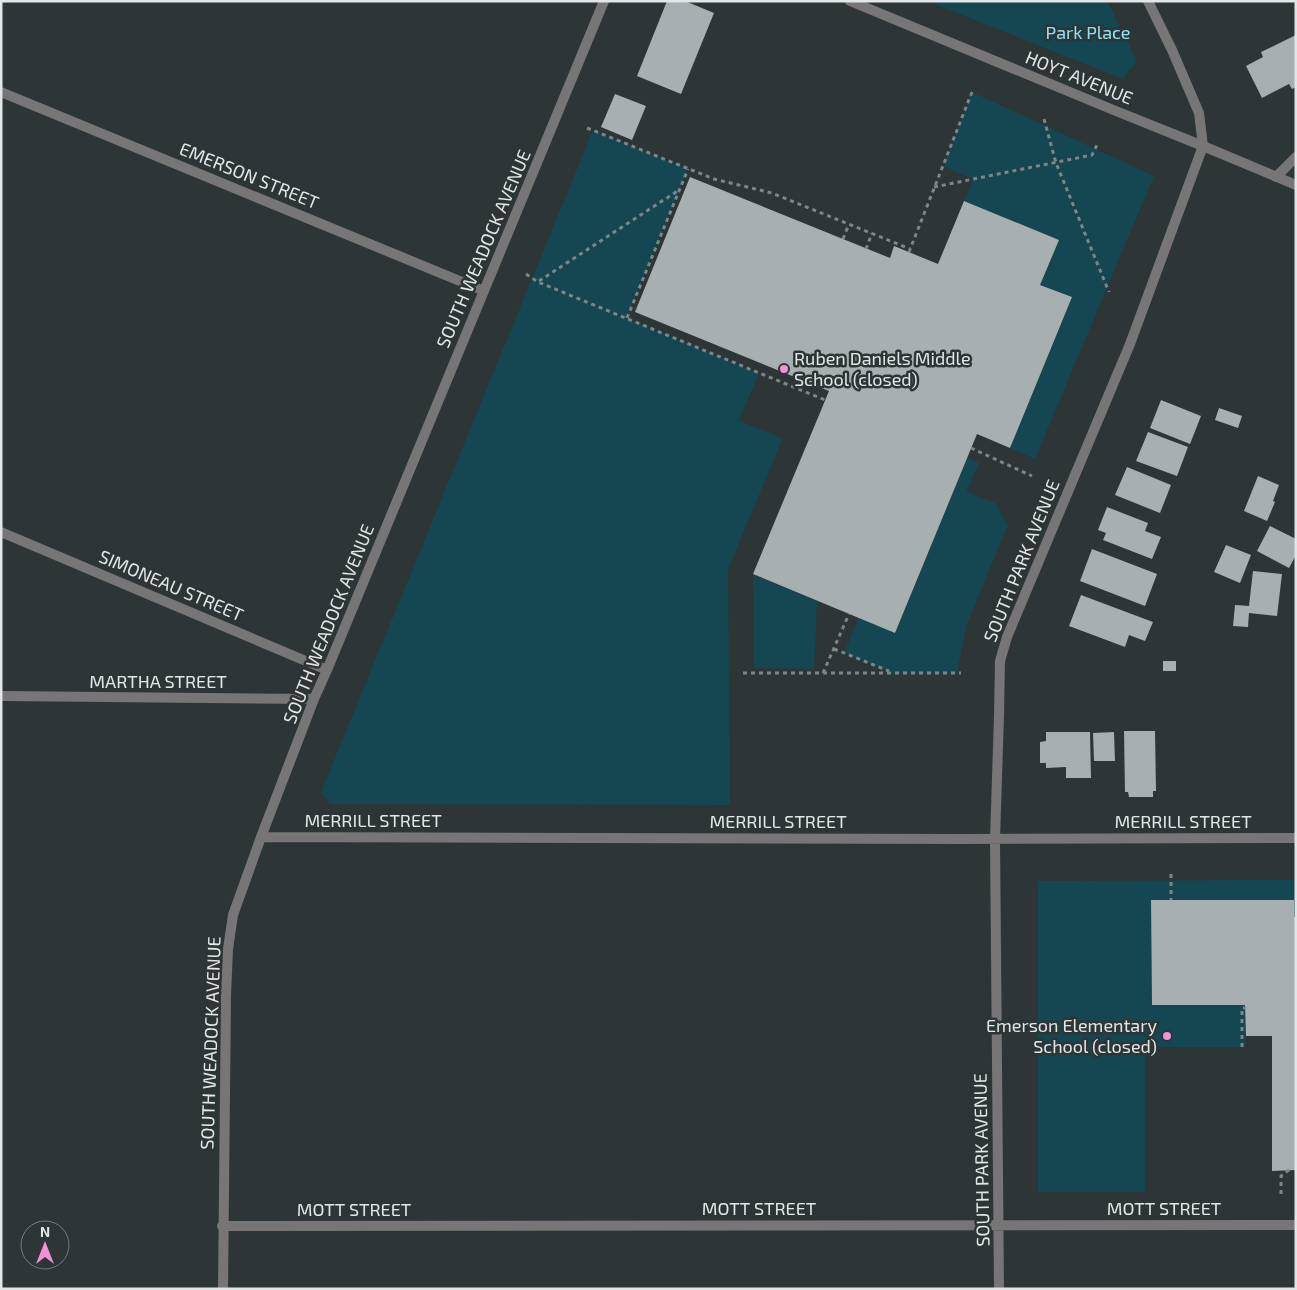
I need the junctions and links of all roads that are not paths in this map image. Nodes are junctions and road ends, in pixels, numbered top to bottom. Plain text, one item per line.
1 (604, 1) edge
2 (850, 1) edge
3 (1148, 1) edge
4 (1, 92) edge
5 (1203, 146) junction
6 (1296, 157) edge
7 (1276, 177) junction
8 (1296, 185) edge
9 (484, 291) junction
10 (1, 532) edge
11 (327, 670) junction
12 (1, 696) edge
13 (314, 699) junction
14 (261, 837) junction
15 (1296, 838) edge
16 (995, 839) junction
17 (998, 1225) junction
18 (1296, 1225) edge
19 (222, 1226) junction
20 (222, 1289) edge
21 (999, 1289) edge

1 - 9 street, SOUTH WEADOCK AVENUE
2 - 5 street, HOYT AVENUE
3 - 5 street, SOUTH PARK AVENUE
4 - 9 street, EMERSON STREET
5 - 7 street, HOYT AVENUE
5 - 16 street, SOUTH PARK AVENUE
6 - 7 street
7 - 8 street, HOYT AVENUE
9 - 11 street, SOUTH WEADOCK AVENUE
10 - 11 street, SIMONEAU STREET
11 - 13 street, SOUTH WEADOCK AVENUE
12 - 13 street, MARTHA STREET
13 - 14 street, SOUTH WEADOCK AVENUE
14 - 16 street, MERRILL STREET
14 - 19 street, SOUTH WEADOCK AVENUE
15 - 16 street, MERRILL STREET
16 - 17 street, SOUTH PARK AVENUE
17 - 18 street, MOTT STREET
17 - 19 street, MOTT STREET
17 - 21 street, SOUTH PARK AVENUE
19 - 20 street, SOUTH WEADOCK AVENUE

